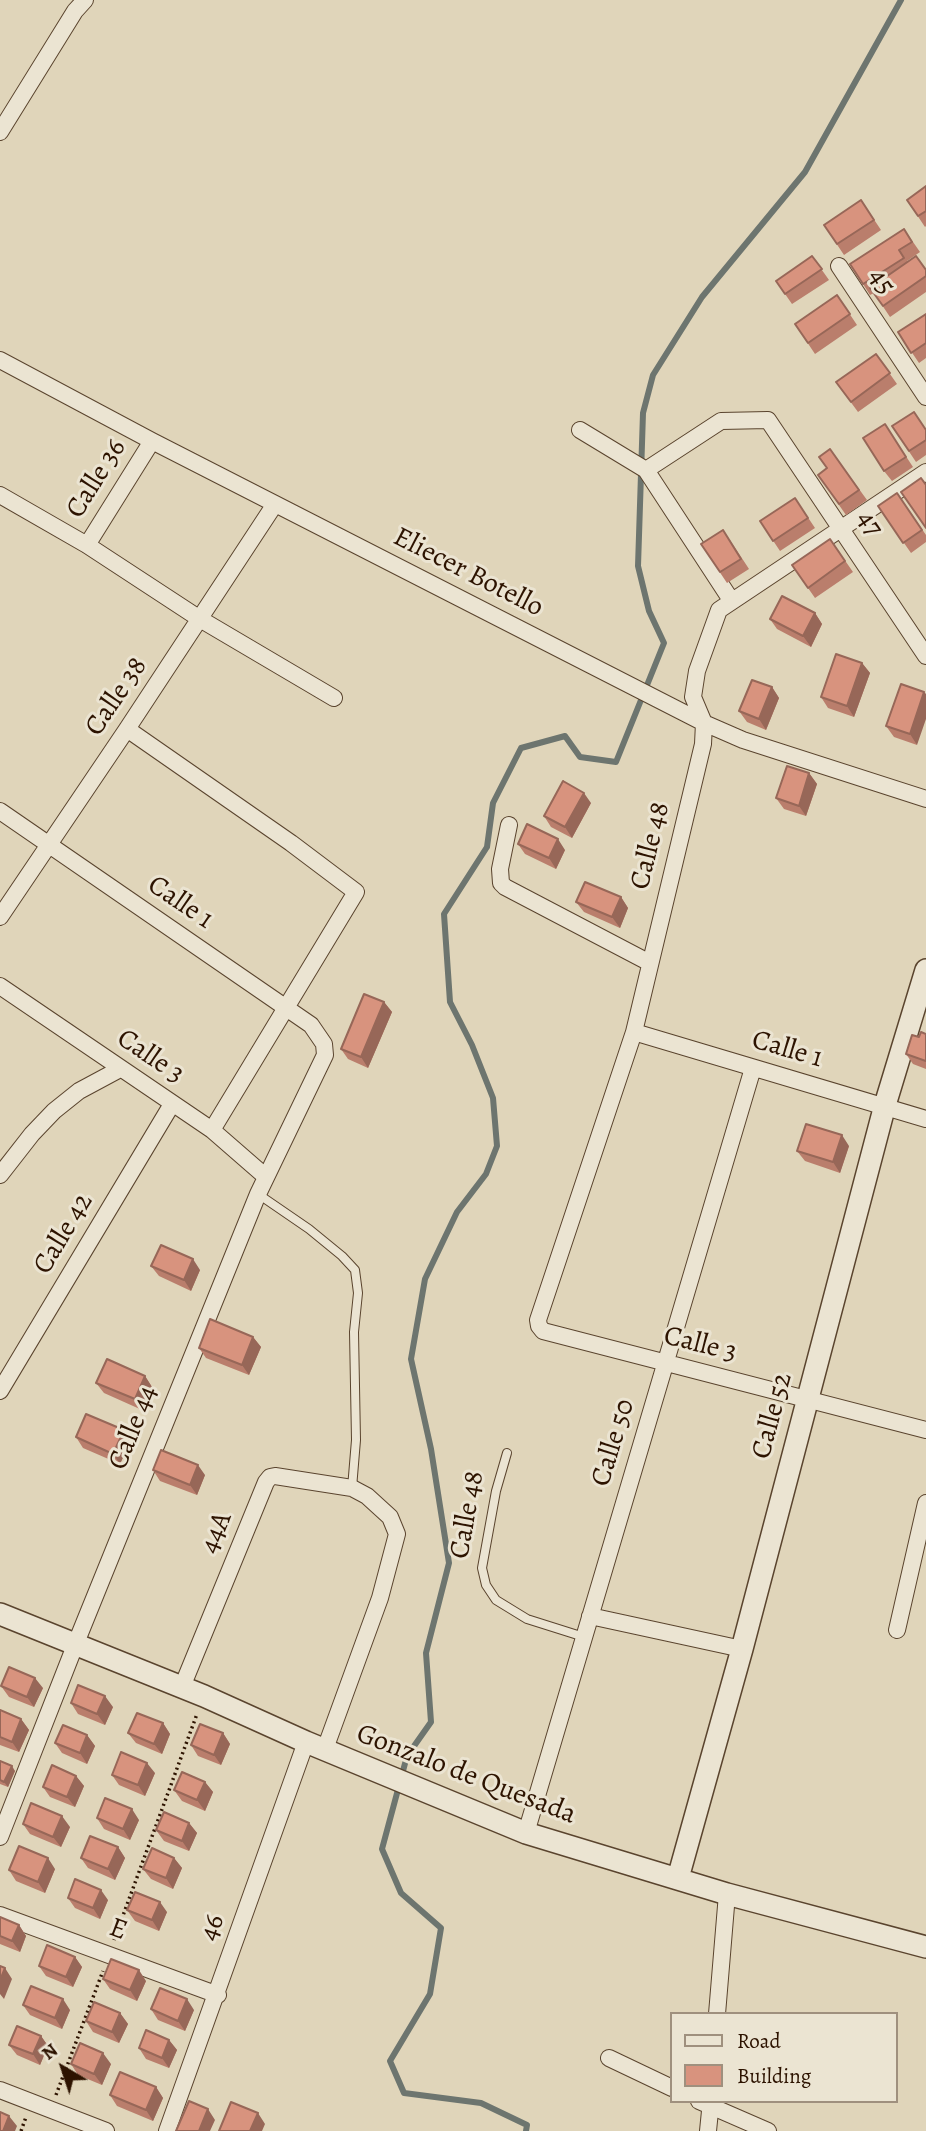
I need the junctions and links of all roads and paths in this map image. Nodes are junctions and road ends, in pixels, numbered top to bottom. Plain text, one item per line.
1 (85, 0) edge
2 (0, 132) edge
3 (839, 266) dead end
4 (0, 360) edge
5 (926, 397) edge
6 (580, 430) dead end
7 (152, 441) junction
8 (646, 470) junction
9 (926, 472) edge
10 (0, 495) edge
11 (275, 504) junction
12 (841, 530) junction
13 (87, 545) junction
14 (731, 600) junction
15 (200, 619) junction
16 (926, 656) edge
17 (334, 698) dead end
18 (704, 723) junction
19 (127, 729) junction
20 (926, 799) edge
21 (0, 811) edge
22 (509, 824) dead end
23 (50, 845) junction
24 (0, 917) edge
25 (650, 963) junction
26 (926, 970) edge
27 (0, 986) edge
28 (286, 1007) junction
29 (634, 1032) junction
30 (324, 1044) joint
31 (753, 1068) junction
32 (120, 1069) junction
33 (172, 1104) junction
34 (885, 1105) junction
35 (926, 1119) edge
36 (212, 1130) junction
37 (0, 1175) edge
38 (266, 1177) junction
39 (258, 1194) junction
40 (543, 1331) joint
41 (665, 1364) junction
42 (0, 1391) edge
43 (806, 1399) junction
44 (926, 1430) edge
45 (506, 1453) dead end
46 (352, 1488) junction
47 (926, 1503) edge
48 (0, 1614) edge
49 (590, 1616) junction
50 (897, 1630) dead end
51 (584, 1637) junction
52 (76, 1643) junction
53 (742, 1649) junction
54 (182, 1687) junction
55 (204, 1696) junction
56 (315, 1746) junction
57 (526, 1833) junction
58 (0, 1837) edge
59 (678, 1878) junction
60 (727, 1894) junction
61 (0, 1915) edge
62 (926, 1947) edge
63 (108, 1955) junction
64 (218, 1995) junction
65 (718, 2012) edge
66 (609, 2058) dead end
67 (670, 2087) edge
68 (0, 2090) edge
69 (707, 2103) edge
70 (51, 2110) junction
71 (106, 2131) edge
72 (167, 2131) edge
73 (708, 2131) edge
74 (768, 2131) edge

1 - 2 street
3 - 5 street, 45
4 - 7 street, Eliecer Botello
6 - 8 street
7 - 11 street, Eliecer Botello
7 - 13 street, Calle 36
8 - 12 street, 47
8 - 14 street
9 - 12 street, Calle 48
10 - 13 street
11 - 15 street, Calle 38
11 - 18 street, Eliecer Botello
12 - 14 street, Calle 48
12 - 16 street, 47
13 - 15 street
14 - 18 street, Calle 48
15 - 17 street
15 - 19 street, Calle 38
18 - 20 street, Eliecer Botello
18 - 25 street, Calle 48
19 - 23 street, Calle 38
19 - 28 street
21 - 23 street, Calle 1
22 - 25 street
23 - 24 street, Calle 38
23 - 28 street, Calle 1
25 - 29 street, Calle 48
26 - 34 street, Calle 52
27 - 32 street, Calle 3
28 - 30 street, Calle 1
28 - 36 street
29 - 31 street, Calle 1
29 - 40 street, Calle 48
30 - 38 street, Calle 44
31 - 34 street, Calle 1
31 - 41 street, Calle 50
32 - 33 street, Calle 3
32 - 37 street
33 - 36 street, Calle 3
33 - 42 street, Calle 42
34 - 35 street, Calle 1
34 - 43 street, Calle 52
36 - 38 street, Calle 3
38 - 39 street, Calle 44
39 - 46 lane
39 - 52 street, Calle 44
40 - 41 street, Calle 3
41 - 43 street, Calle 3
41 - 49 street, Calle 50
43 - 44 street, Calle 3
43 - 53 street, Calle 52
45 - 51 lane, Calle 48
46 - 54 street, 44A
46 - 56 street, 46
47 - 50 street
48 - 52 street, Gonzalo de Quesada
49 - 51 street, Calle 50
49 - 53 street
51 - 57 street, Calle 50
52 - 54 street, Gonzalo de Quesada
52 - 58 street, Calle 44
53 - 59 street, Calle 52
54 - 55 street, Gonzalo de Quesada
55 - 56 street, Gonzalo de Quesada
55 - 63 path
56 - 57 street, Gonzalo de Quesada
56 - 64 street, 46
57 - 59 street, Gonzalo de Quesada
59 - 60 street, Gonzalo de Quesada
60 - 62 street, Gonzalo de Quesada
60 - 65 street
61 - 63 street, E
63 - 64 street, E
63 - 70 path
64 - 72 street, 46
66 - 67 street
68 - 70 street
69 - 73 street
69 - 74 street
70 - 71 street

